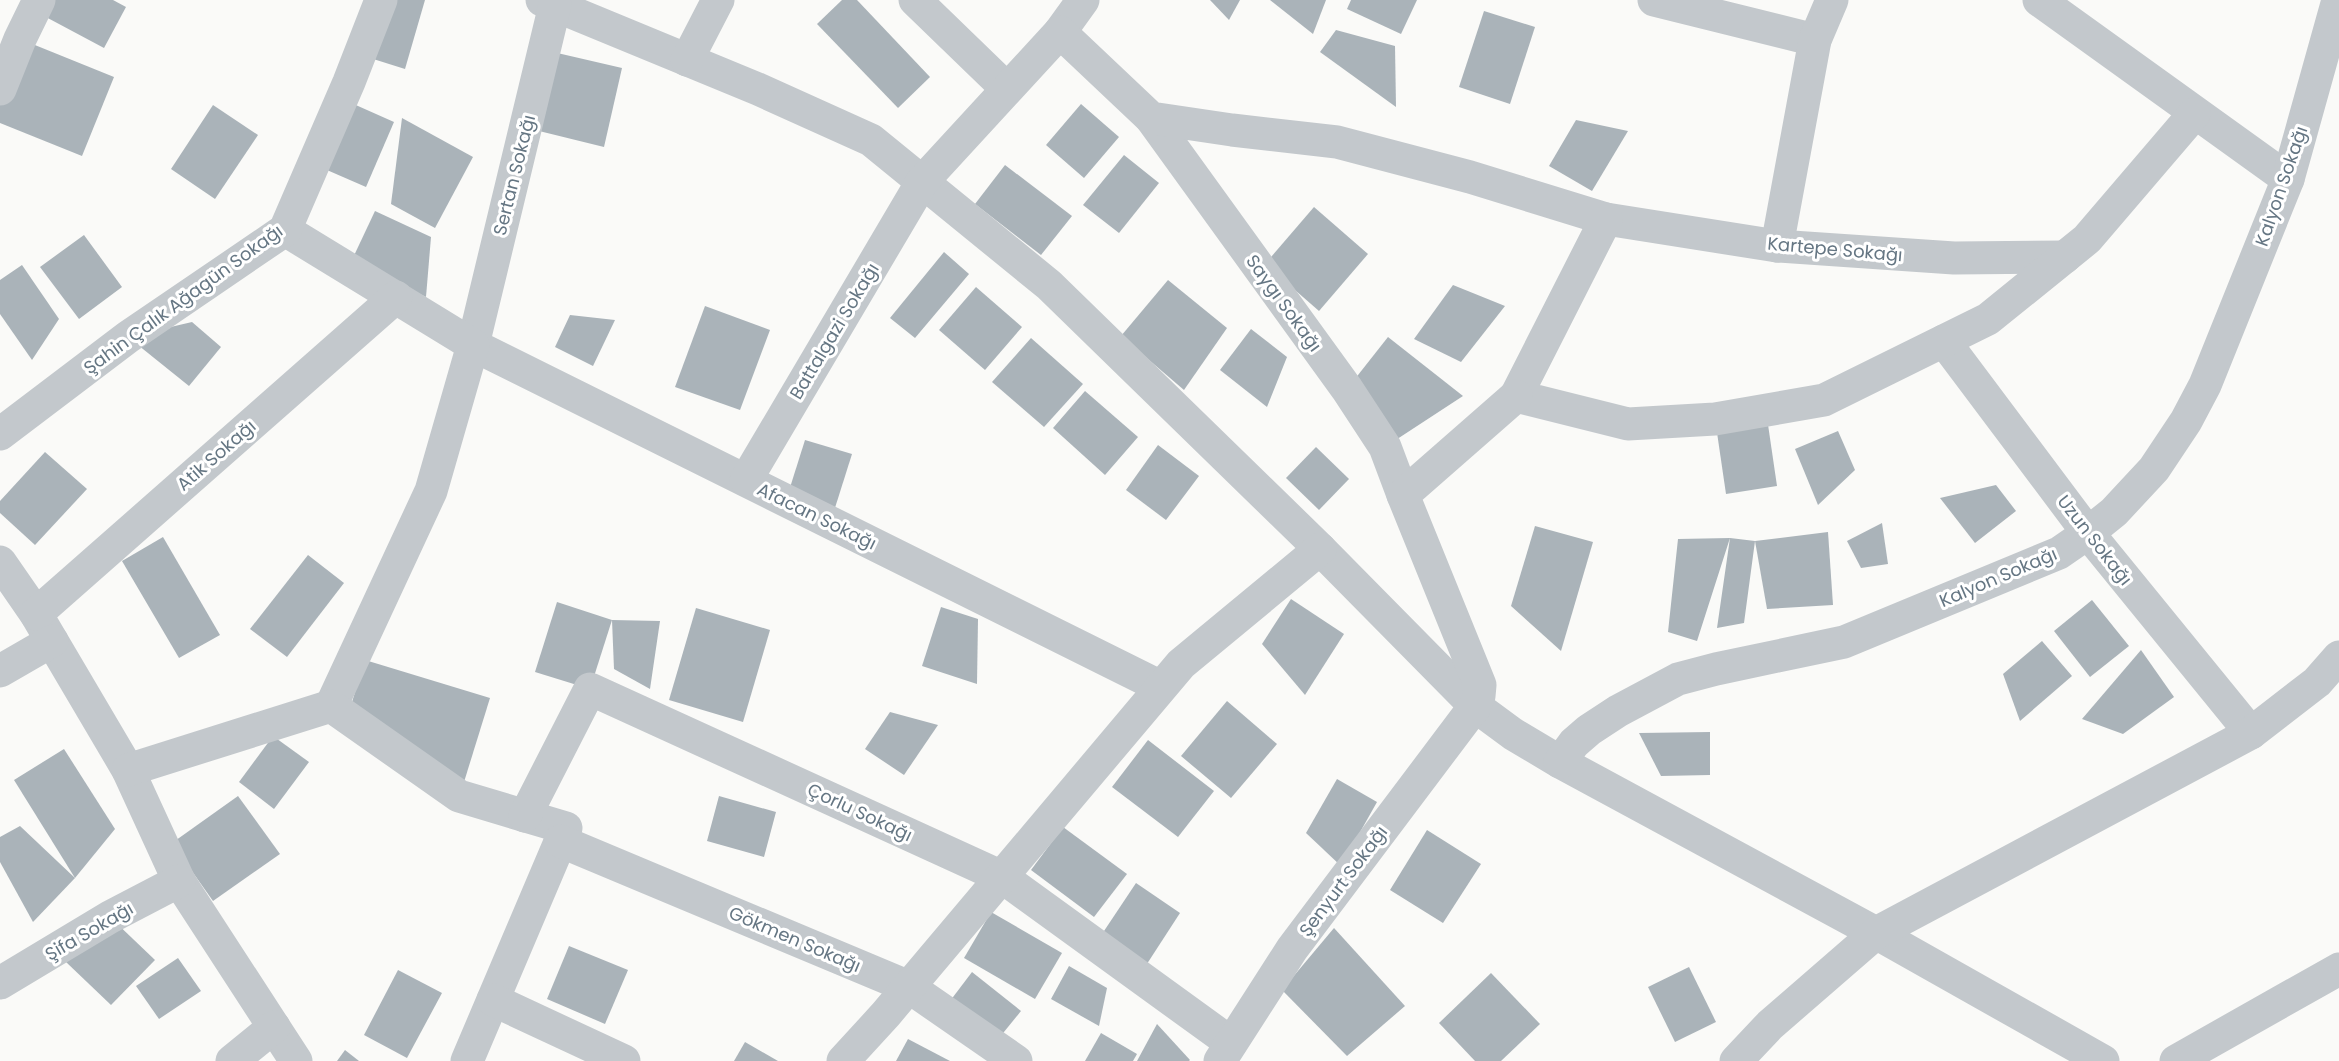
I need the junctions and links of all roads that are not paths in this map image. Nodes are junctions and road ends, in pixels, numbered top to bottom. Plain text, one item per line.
1 (39, 0) edge
2 (381, 0) edge
3 (718, 0) edge
4 (915, 0) edge
5 (1083, 0) edge
6 (1653, 0) edge
7 (1832, 0) edge
8 (2039, 0) edge
9 (2338, 0) edge
10 (549, 3) edge
11 (1060, 32) junction
12 (1815, 40) junction
13 (687, 60) junction
14 (0, 89) edge
15 (1007, 89) junction
16 (2194, 114) junction
17 (1151, 118) junction
18 (2288, 179) junction
19 (922, 182) junction
20 (1606, 219) junction
21 (285, 230) junction
22 (1777, 246) junction
23 (2065, 257) junction
24 (396, 297) junction
25 (1944, 341) junction
26 (473, 345) junction
27 (1516, 396) junction
28 (0, 434) edge
29 (746, 480) junction
30 (1403, 495) junction
31 (2088, 533) junction
32 (1320, 549) junction
33 (0, 562) edge
34 (36, 614) junction
35 (52, 641) junction
36 (2339, 657) edge
37 (0, 671) edge
38 (1161, 687) junction
39 (330, 706) junction
40 (1475, 706) junction
41 (2250, 733) junction
42 (1560, 762) junction
43 (128, 770) junction
44 (525, 816) junction
45 (560, 841) junction
46 (1002, 877) junction
47 (179, 881) junction
48 (1876, 933) junction
49 (2339, 969) edge
50 (0, 983) edge
51 (909, 987) junction
52 (493, 1000) junction
53 (274, 1027) junction
54 (1225, 1052) edge
55 (232, 1061) edge
56 (296, 1061) edge
57 (467, 1061) edge
58 (624, 1061) edge
59 (843, 1061) edge
60 (1016, 1061) edge
61 (1736, 1061) edge
62 (2103, 1061) edge
63 (2176, 1061) edge

1 - 14 street
2 - 21 street, Şahin Çalık Ağagün Sokağı
3 - 13 street
4 - 15 street
5 - 11 street, Battalgazi Sokağı
6 - 12 street
7 - 12 street
8 - 16 street
9 - 18 street, Kalyon Sokağı
10 - 13 street
10 - 26 street, Sertan Sokağı
11 - 15 street, Battalgazi Sokağı
11 - 17 street, Saygı Sokağı
12 - 22 street
13 - 19 street
15 - 19 street, Battalgazi Sokağı
16 - 18 street
16 - 23 street
17 - 20 street, Kartepe Sokağı
17 - 30 street, Saygı Sokağı
18 - 31 street, Kalyon Sokağı
19 - 29 street, Battalgazi Sokağı
19 - 32 street
20 - 22 street, Kartepe Sokağı
20 - 27 street
21 - 24 street, Afacan Sokağı
21 - 28 street, Şahin Çalık Ağagün Sokağı
22 - 23 street, Kartepe Sokağı
23 - 25 street
24 - 26 street, Afacan Sokağı
24 - 34 street, Atik Sokağı
25 - 27 street
25 - 31 street, Uzun Sokağı
26 - 29 street, Afacan Sokağı
26 - 39 street, Sertan Sokağı
27 - 30 street
29 - 38 street, Afacan Sokağı
30 - 40 street, Saygı Sokağı
31 - 41 street, Uzun Sokağı
31 - 42 street, Kalyon Sokağı
32 - 38 street
32 - 40 street
33 - 34 street
34 - 35 street
35 - 37 street
35 - 43 street
36 - 41 street
38 - 46 street
39 - 43 street
39 - 44 street
40 - 42 street
40 - 54 street, Şenyurt Sokağı
41 - 48 street
42 - 48 street
43 - 47 street
44 - 45 street
44 - 46 street, Çorlu Sokağı
45 - 51 street, Gökmen Sokağı
45 - 52 street
46 - 51 street
46 - 54 street, Çorlu Sokağı
47 - 50 street, Şifa Sokağı
47 - 53 street
48 - 61 street
48 - 62 street
49 - 63 street
51 - 59 street
51 - 60 street, Gökmen Sokağı
52 - 57 street
52 - 58 street
53 - 55 street
53 - 56 street

